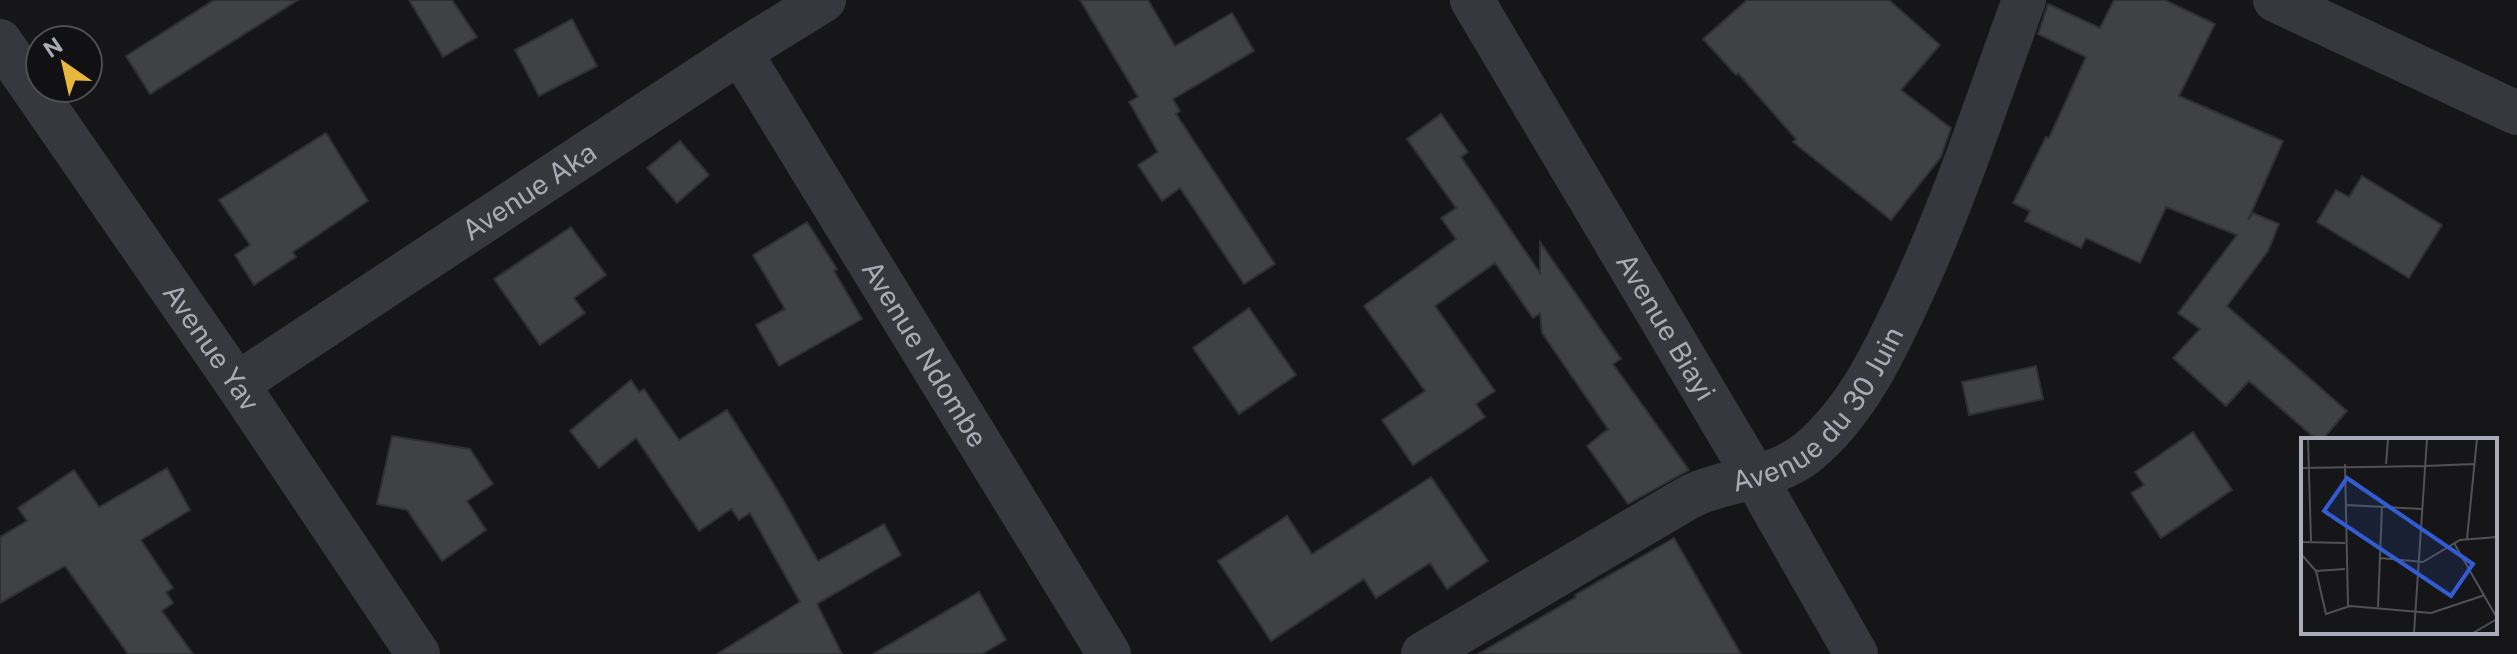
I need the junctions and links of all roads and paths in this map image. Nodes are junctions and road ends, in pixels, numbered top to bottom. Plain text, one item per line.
1 (824, 0) edge
2 (1472, 0) edge
3 (2024, 0) edge
4 (2275, 0) edge
5 (0, 41) edge
6 (740, 52) junction
7 (2517, 113) edge
8 (237, 384) junction
9 (1755, 477) junction
10 (418, 654) edge
11 (1109, 654) edge
12 (1423, 654) edge
13 (1856, 654) edge

1 - 6 street, Avenue Aka
2 - 9 street, Avenue Biayi
3 - 9 street, Avenue du 30 Juin
4 - 7 street
5 - 8 street, Avenue Yav
6 - 8 street, Avenue Aka
6 - 11 street, Avenue Ndombe
8 - 10 street, Avenue Yav
9 - 12 street, Avenue du 30 Juin
9 - 13 street, Avenue Biayi

